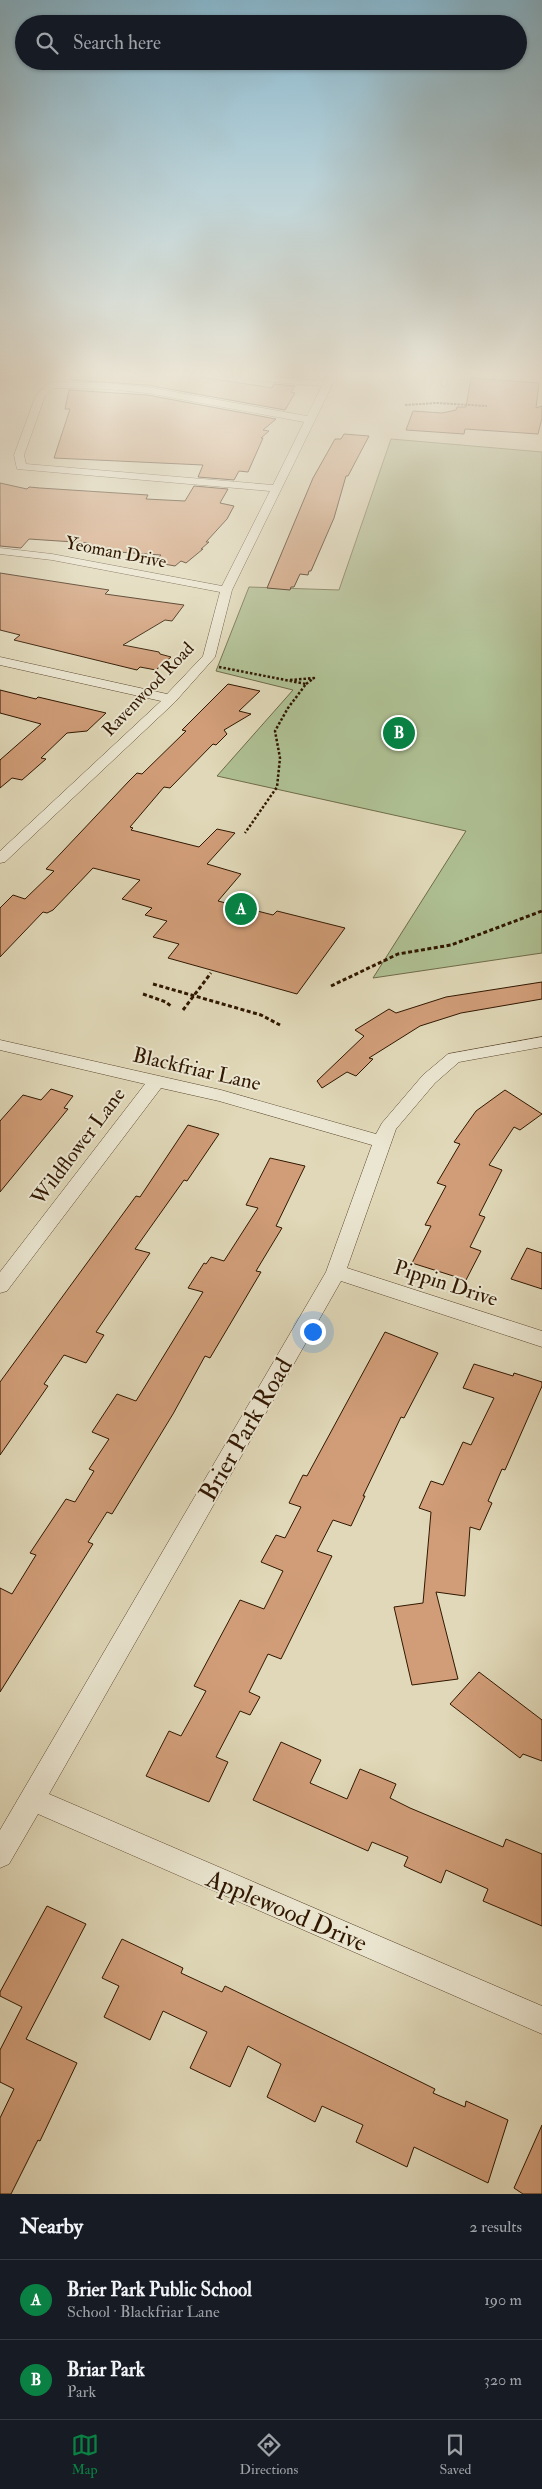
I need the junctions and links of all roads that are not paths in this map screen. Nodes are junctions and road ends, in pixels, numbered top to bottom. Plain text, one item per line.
1 (123, 475) edge
2 (282, 475) edge
3 (276, 488) junction
4 (0, 551) edge
5 (226, 590) junction
6 (0, 660) edge
7 (170, 698) junction
8 (0, 859) edge
9 (542, 1042) edge
10 (0, 1045) edge
11 (156, 1082) junction
12 (382, 1142) junction
13 (336, 1272) junction
14 (0, 1286) edge
15 (542, 1339) edge
16 (32, 1799) junction
17 (0, 1855) edge
18 (542, 2020) edge

1 - 3 street
2 - 3 street, Ravenwood Road
3 - 5 street, Ravenwood Road
4 - 5 street, Yeoman Drive
5 - 7 street, Ravenwood Road
6 - 7 street
7 - 8 street, Ravenwood Road
9 - 12 street, Brier Park Road
10 - 11 street, Blackfriar Lane
11 - 12 street, Blackfriar Lane
11 - 14 street, Wildflower Lane
12 - 13 street, Brier Park Road
13 - 15 street, Pippin Drive
13 - 16 street, Brier Park Road
16 - 17 street, Brier Park Road
16 - 18 street, Applewood Drive

